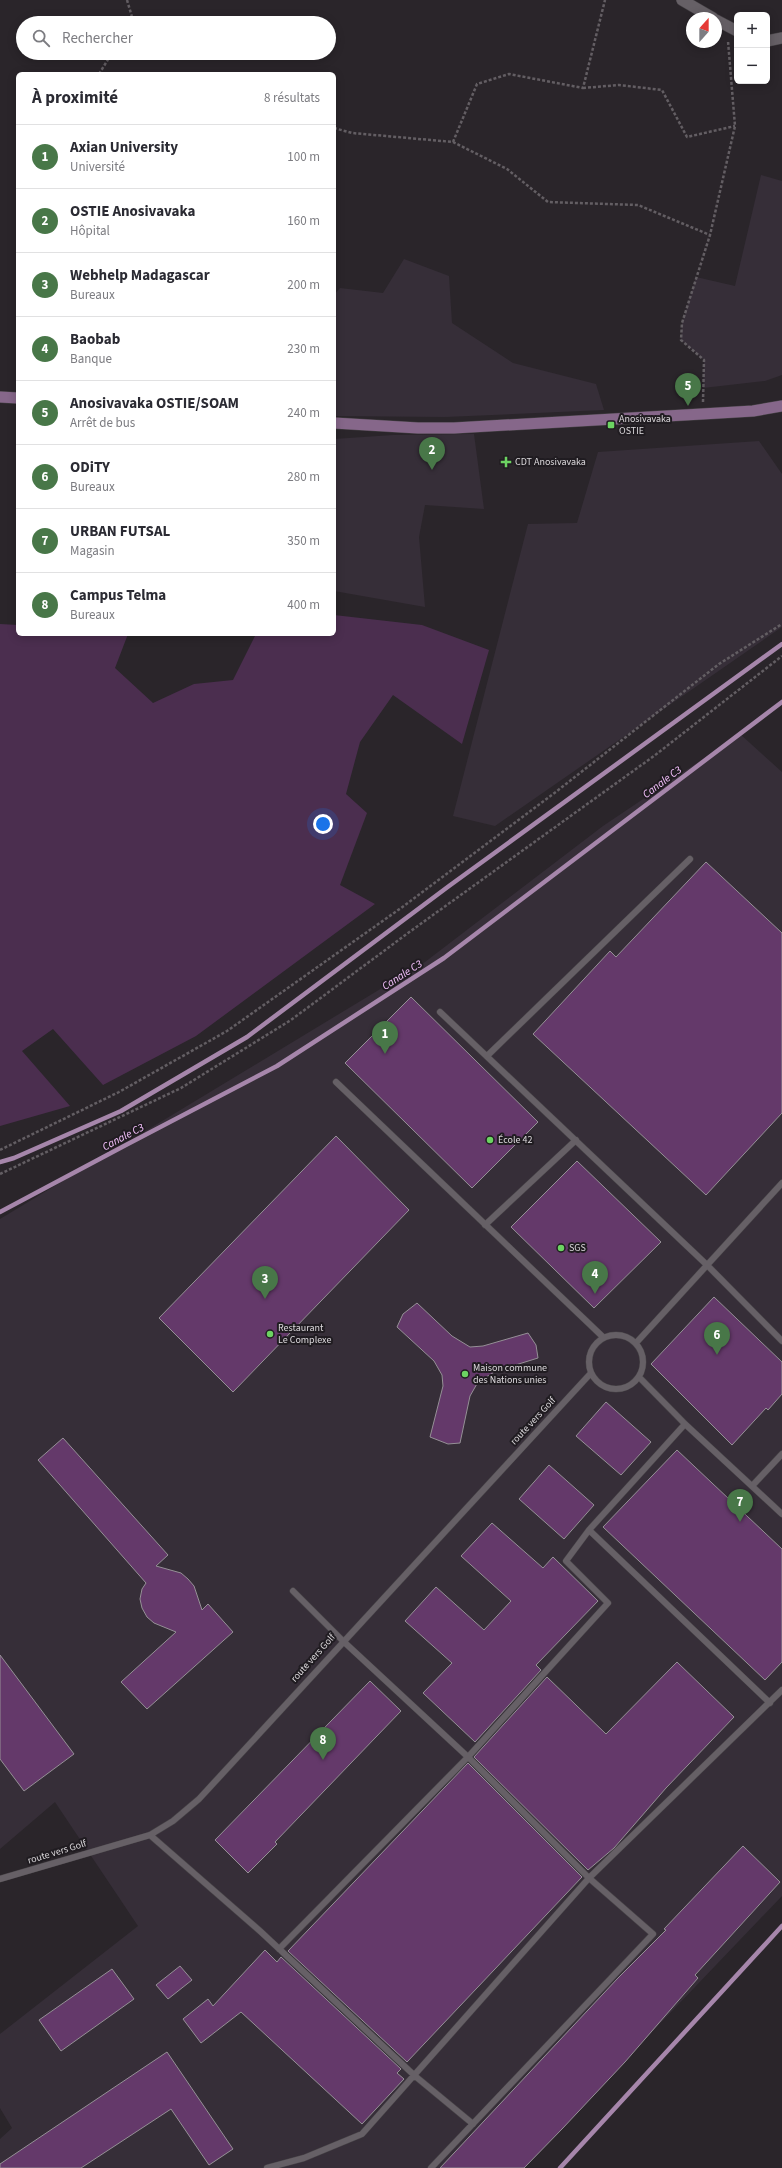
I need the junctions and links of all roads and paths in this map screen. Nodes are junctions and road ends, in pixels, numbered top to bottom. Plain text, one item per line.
1 (127, 0) edge
2 (605, 0) edge
3 (682, 0) edge
4 (703, 12) edge
5 (132, 16) edge
6 (722, 23) edge
7 (732, 29) edge
8 (782, 38) edge
9 (770, 40) edge
10 (108, 60) edge
11 (100, 72) edge
12 (583, 88) junction
13 (735, 126) junction
14 (336, 129) edge
15 (453, 142) junction
16 (710, 235) junction
17 (0, 397) edge
18 (16, 398) edge
19 (782, 406) edge
20 (702, 414) junction
21 (336, 423) edge
22 (782, 624) edge
23 (782, 656) edge
24 (690, 859) dead end
25 (440, 1012) dead end
26 (487, 1056) junction
27 (336, 1082) dead end
28 (576, 1140) junction
29 (0, 1150) edge
30 (0, 1174) edge
31 (782, 1183) edge
32 (485, 1225) junction
33 (707, 1265) junction
34 (603, 1338) junction
35 (782, 1341) edge
36 (636, 1343) junction
37 (591, 1373) junction
38 (639, 1377) junction
39 (685, 1424) junction
40 (782, 1454) edge
41 (753, 1485) junction
42 (782, 1514) edge
43 (589, 1530) junction
44 (293, 1591) dead end
45 (343, 1641) junction
46 (782, 1690) edge
47 (770, 1703) junction
48 (468, 1757) junction
49 (150, 1835) junction
50 (589, 1878) junction
51 (0, 1880) edge
52 (279, 1949) junction
53 (415, 2076) junction
54 (473, 2124) junction
55 (267, 2168) edge
56 (431, 2168) edge

1 - 5 path
2 - 12 path
3 - 4 street
6 - 7 street
7 - 13 path
8 - 9 street
10 - 11 path
12 - 13 path
12 - 15 path
13 - 16 path
14 - 15 path
15 - 16 path
16 - 20 path
17 - 18 main road
19 - 20 main road
20 - 21 main road
22 - 29 path
23 - 30 path
24 - 26 lane
25 - 26 lane
26 - 28 lane
27 - 32 lane
28 - 32 lane
28 - 33 lane
31 - 33 lane
32 - 34 lane
33 - 35 lane
33 - 36 lane
34 - 36 lane
34 - 37 lane
36 - 38 lane
37 - 38 lane
37 - 45 lane, route vers Golf
38 - 39 lane
39 - 41 lane
39 - 43 lane
40 - 41 lane
41 - 42 lane
43 - 47 lane
43 - 48 lane
44 - 45 lane
45 - 48 lane
45 - 49 lane, route vers Golf
46 - 47 lane
47 - 50 lane
48 - 50 lane
48 - 52 lane
49 - 51 lane, route vers Golf
49 - 52 lane
50 - 53 lane
50 - 54 lane
52 - 53 lane
53 - 54 lane
53 - 55 lane
54 - 56 lane

